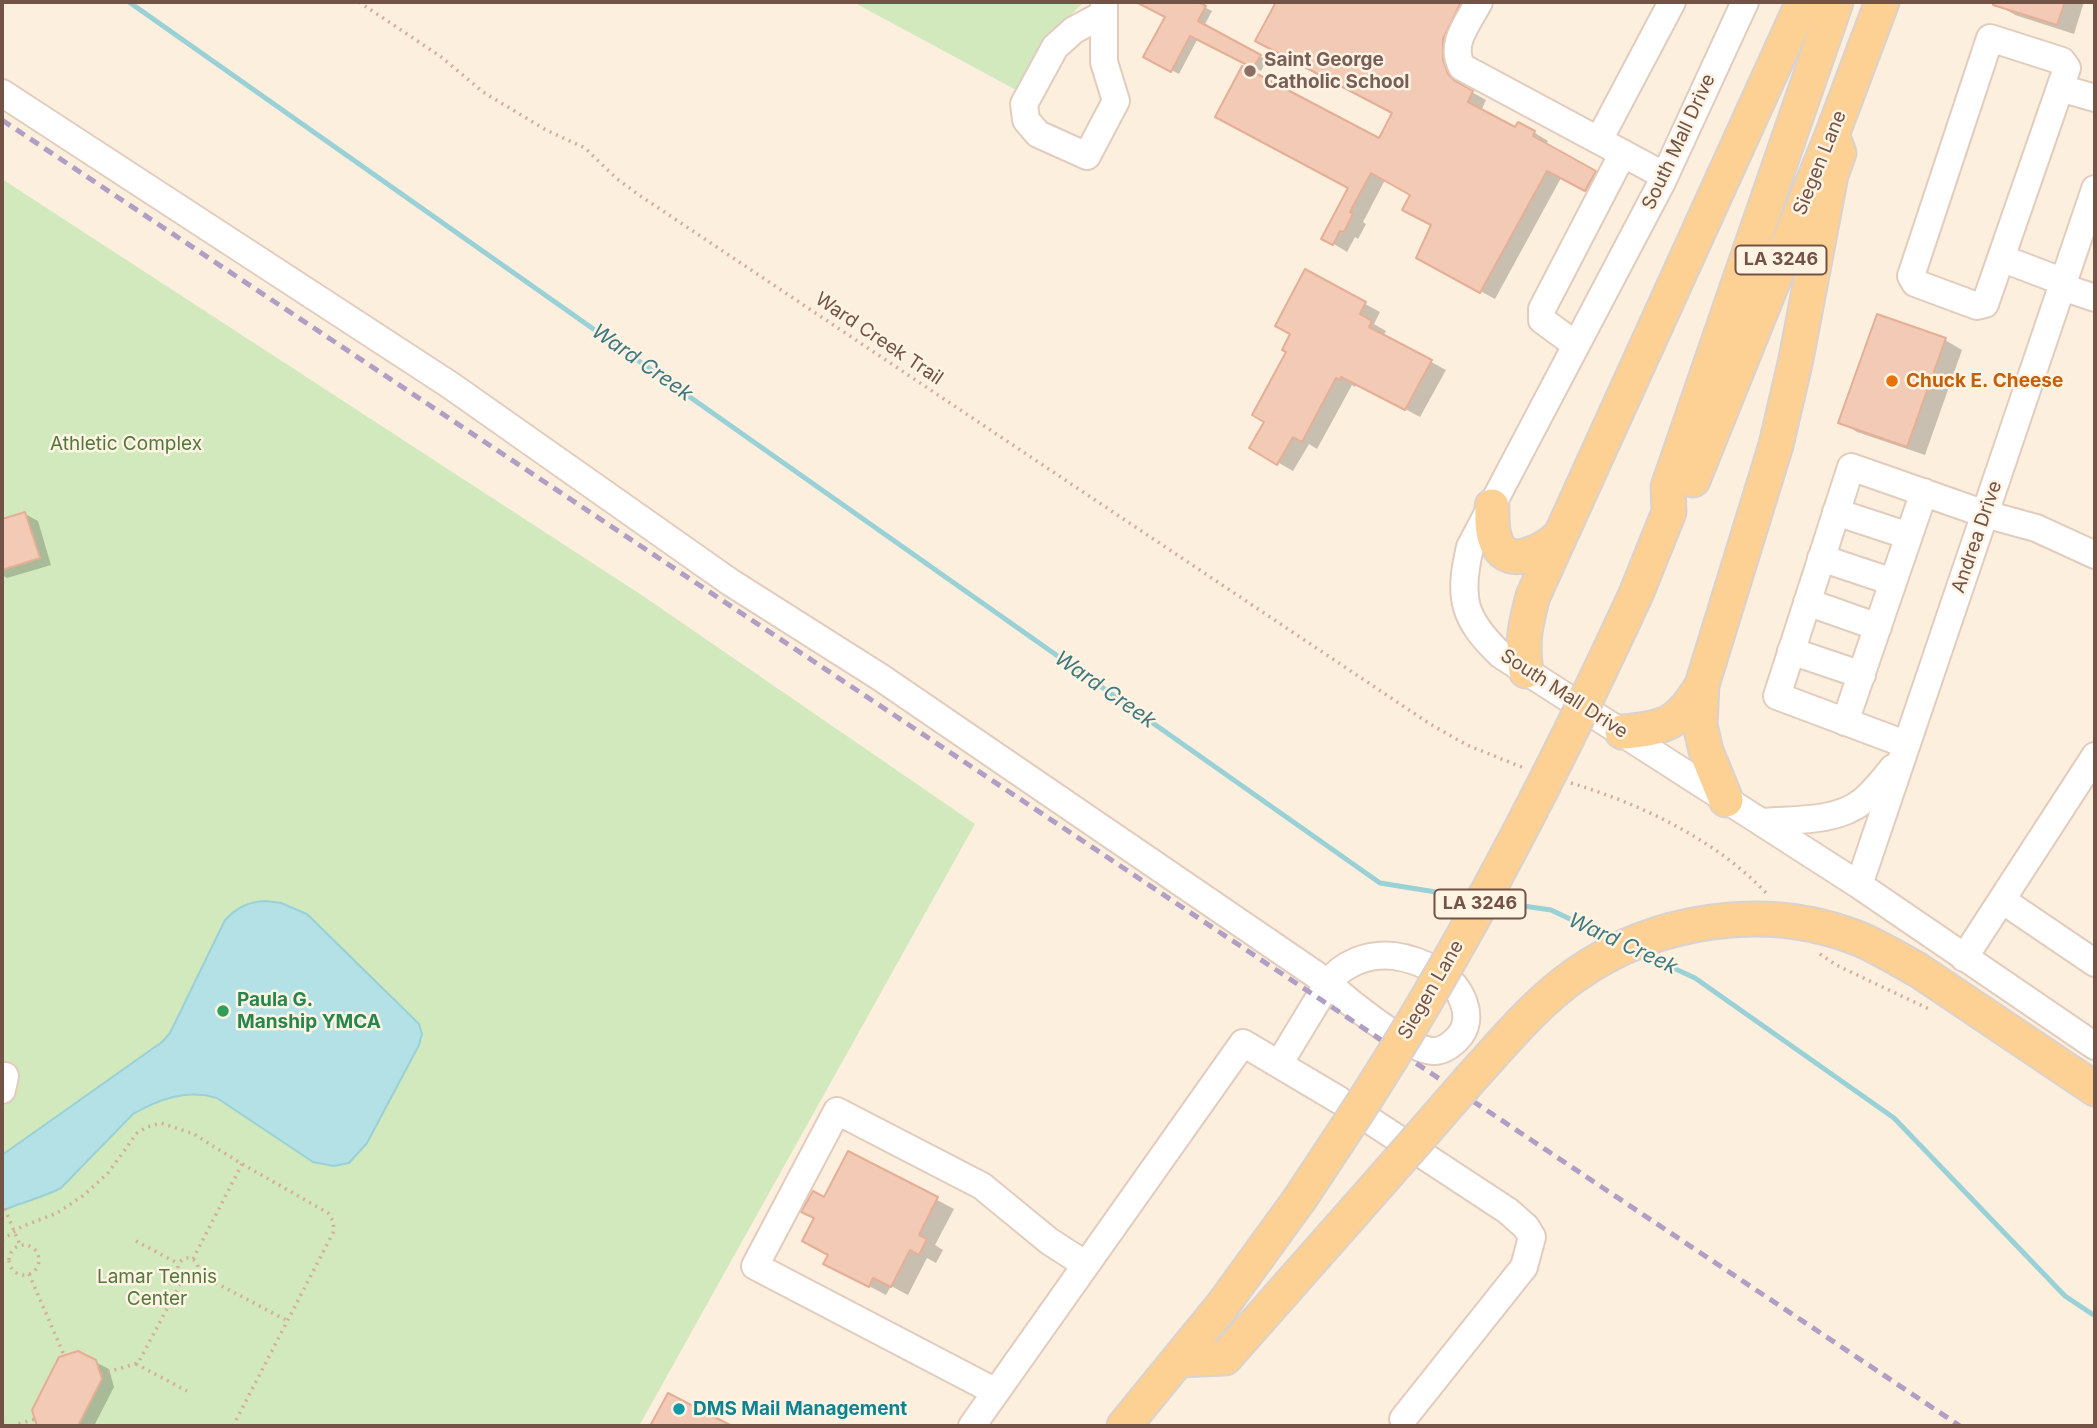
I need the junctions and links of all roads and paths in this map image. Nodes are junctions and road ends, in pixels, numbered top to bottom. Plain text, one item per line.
1 (359, 2) edge
2 (1479, 2) edge
3 (1672, 2) edge
4 (1745, 2) edge
5 (1803, 2) edge
6 (1836, 2) edge
7 (1882, 2) edge
8 (1104, 8) edge
9 (2060, 88) junction
10 (2, 93) edge
11 (2095, 99) edge
12 (1832, 135) junction
13 (1598, 140) junction
14 (1623, 153) junction
15 (1665, 176) junction
16 (2095, 189) edge
17 (2001, 258) junction
18 (2063, 284) junction
19 (2095, 298) edge
20 (1576, 345) junction
21 (1924, 492) junction
22 (1492, 506) junction
23 (1669, 512) junction
24 (1836, 512) junction
25 (1985, 514) junction
26 (1909, 536) junction
27 (1559, 537) junction
28 (2095, 555) edge
29 (1821, 558) junction
30 (1893, 582) junction
31 (1807, 603) junction
32 (1878, 627) junction
33 (1791, 651) junction
34 (1526, 671) junction
35 (1861, 675) junction
36 (1702, 685) junction
37 (1389, 696) dead end
38 (1845, 722) junction
39 (1622, 732) junction
40 (1902, 753) junction
41 (2095, 757) edge
42 (1726, 800) junction
43 (1761, 822) junction
44 (1859, 886) junction
45 (2002, 900) junction
46 (1964, 958) junction
47 (2095, 963) edge
48 (1328, 982) junction
49 (2095, 1046) edge
50 (1279, 1064) junction
51 (2095, 1089) edge
52 (242, 1164) junction
53 (2, 1202) edge
54 (15, 1229) junction
55 (2, 1240) edge
56 (135, 1241) dead end
57 (21, 1246) junction
58 (193, 1259) junction
59 (179, 1264) junction
60 (1086, 1265) junction
61 (197, 1273) junction
62 (29, 1274) junction
63 (184, 1278) junction
64 (288, 1321) junction
65 (64, 1355) dead end
66 (1179, 1360) junction
67 (135, 1363) junction
68 (101, 1374) dead end
69 (187, 1391) dead end
70 (996, 1392) junction
71 (35, 1419) dead end
72 (1403, 1419) dead end
73 (2, 1422) edge
74 (25, 1424) edge
75 (6, 1426) edge
76 (12, 1426) edge
77 (233, 1426) edge
78 (972, 1426) edge
79 (1124, 1426) edge

1 - 37 path, Ward Creek Trail
2 - 13 street
3 - 13 street
4 - 15 street, South Mall Drive
5 - 27 main road
6 - 23 main road, Siegen Lane / LA 3246
7 - 12 main road, Siegen Lane / LA 3246
8 - 8 street
9 - 11 street
9 - 17 street
9 - 17 street
10 - 48 street
12 - 23 main road, Siegen Lane / LA 3246
12 - 36 main road
13 - 14 street
14 - 15 street
14 - 20 street
15 - 20 street, South Mall Drive
16 - 18 street, Andrea Drive
17 - 18 street
18 - 19 street
18 - 25 street, Andrea Drive
20 - 22 street, South Mall Drive
21 - 24 street
21 - 25 street
21 - 26 street
22 - 27 main road
22 - 34 street, South Mall Drive
23 - 66 main road, Siegen Lane / LA 3246, bridge
24 - 26 street
24 - 29 street
25 - 28 street
25 - 40 street, Andrea Drive
26 - 30 street
27 - 34 main road
29 - 30 street
29 - 31 street
30 - 32 street
31 - 32 street
31 - 33 street
32 - 35 street
33 - 35 street
33 - 38 street
34 - 39 street, South Mall Drive
35 - 38 street
36 - 39 main road
36 - 42 main road
38 - 40 street
39 - 42 street, South Mall Drive
40 - 43 street
40 - 44 street, Andrea Drive
41 - 45 street
42 - 43 street, South Mall Drive
43 - 44 street, South Mall Drive
44 - 46 street, South Mall Drive
45 - 46 street
45 - 47 street
46 - 49 street, South Mall Drive
48 - 48 street
48 - 50 street
50 - 60 street
50 - 72 street
51 - 66 main road, bridge
52 - 54 path
52 - 58 path
52 - 64 path
53 - 54 path
54 - 55 path
54 - 57 path
56 - 59 path
57 - 62 path
57 - 62 path
58 - 59 path
58 - 61 path
59 - 63 path
60 - 70 street
60 - 70 street
61 - 63 path
61 - 64 path
62 - 65 path
63 - 67 path
64 - 77 path
66 - 79 main road, Siegen Lane / LA 3246
67 - 68 path
67 - 69 path
70 - 78 street
71 - 74 path
73 - 75 path
74 - 76 path

